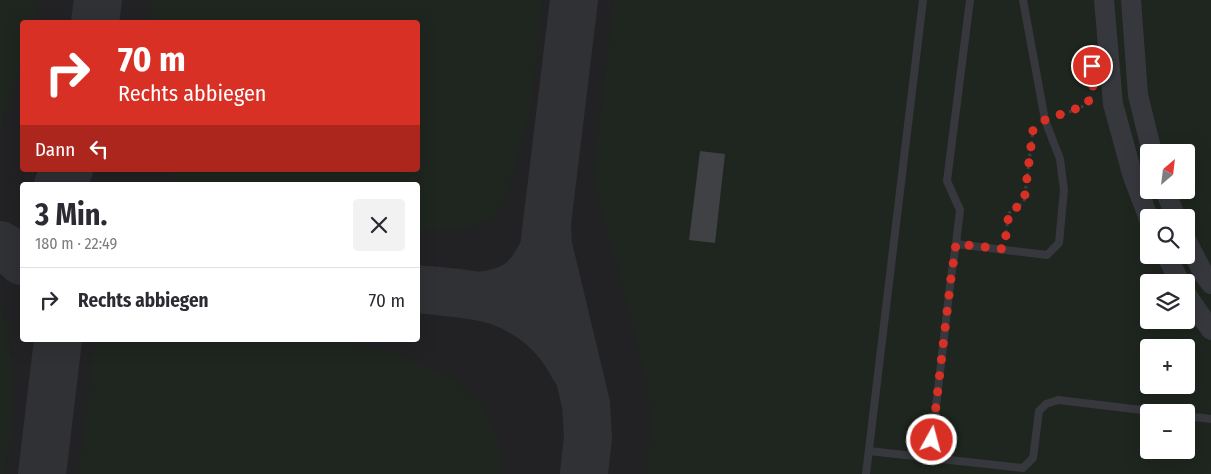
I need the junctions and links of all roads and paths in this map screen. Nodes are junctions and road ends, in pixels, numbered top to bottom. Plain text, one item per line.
1 (923, 0) edge
2 (970, 0) edge
3 (1023, 0) edge
4 (1104, 0) edge
5 (1131, 0) edge
6 (1093, 88) dead end
7 (1045, 120) junction
8 (1150, 144) edge
9 (1145, 209) edge
10 (956, 244) junction
11 (1004, 249) junction
12 (1195, 257) edge
13 (1211, 284) edge
14 (1195, 307) edge
15 (1211, 330) edge
16 (1140, 410) edge
17 (1195, 417) edge
18 (1211, 419) edge
19 (869, 451) junction
20 (930, 458) junction
21 (866, 474) edge

1 - 19 lane
2 - 10 lane
3 - 7 lane
4 - 9 street
5 - 8 street
6 - 7 path
7 - 11 path
7 - 11 lane
10 - 11 lane
10 - 20 lane
12 - 13 street
14 - 15 street
16 - 20 lane
17 - 18 lane
19 - 20 lane
19 - 21 lane

